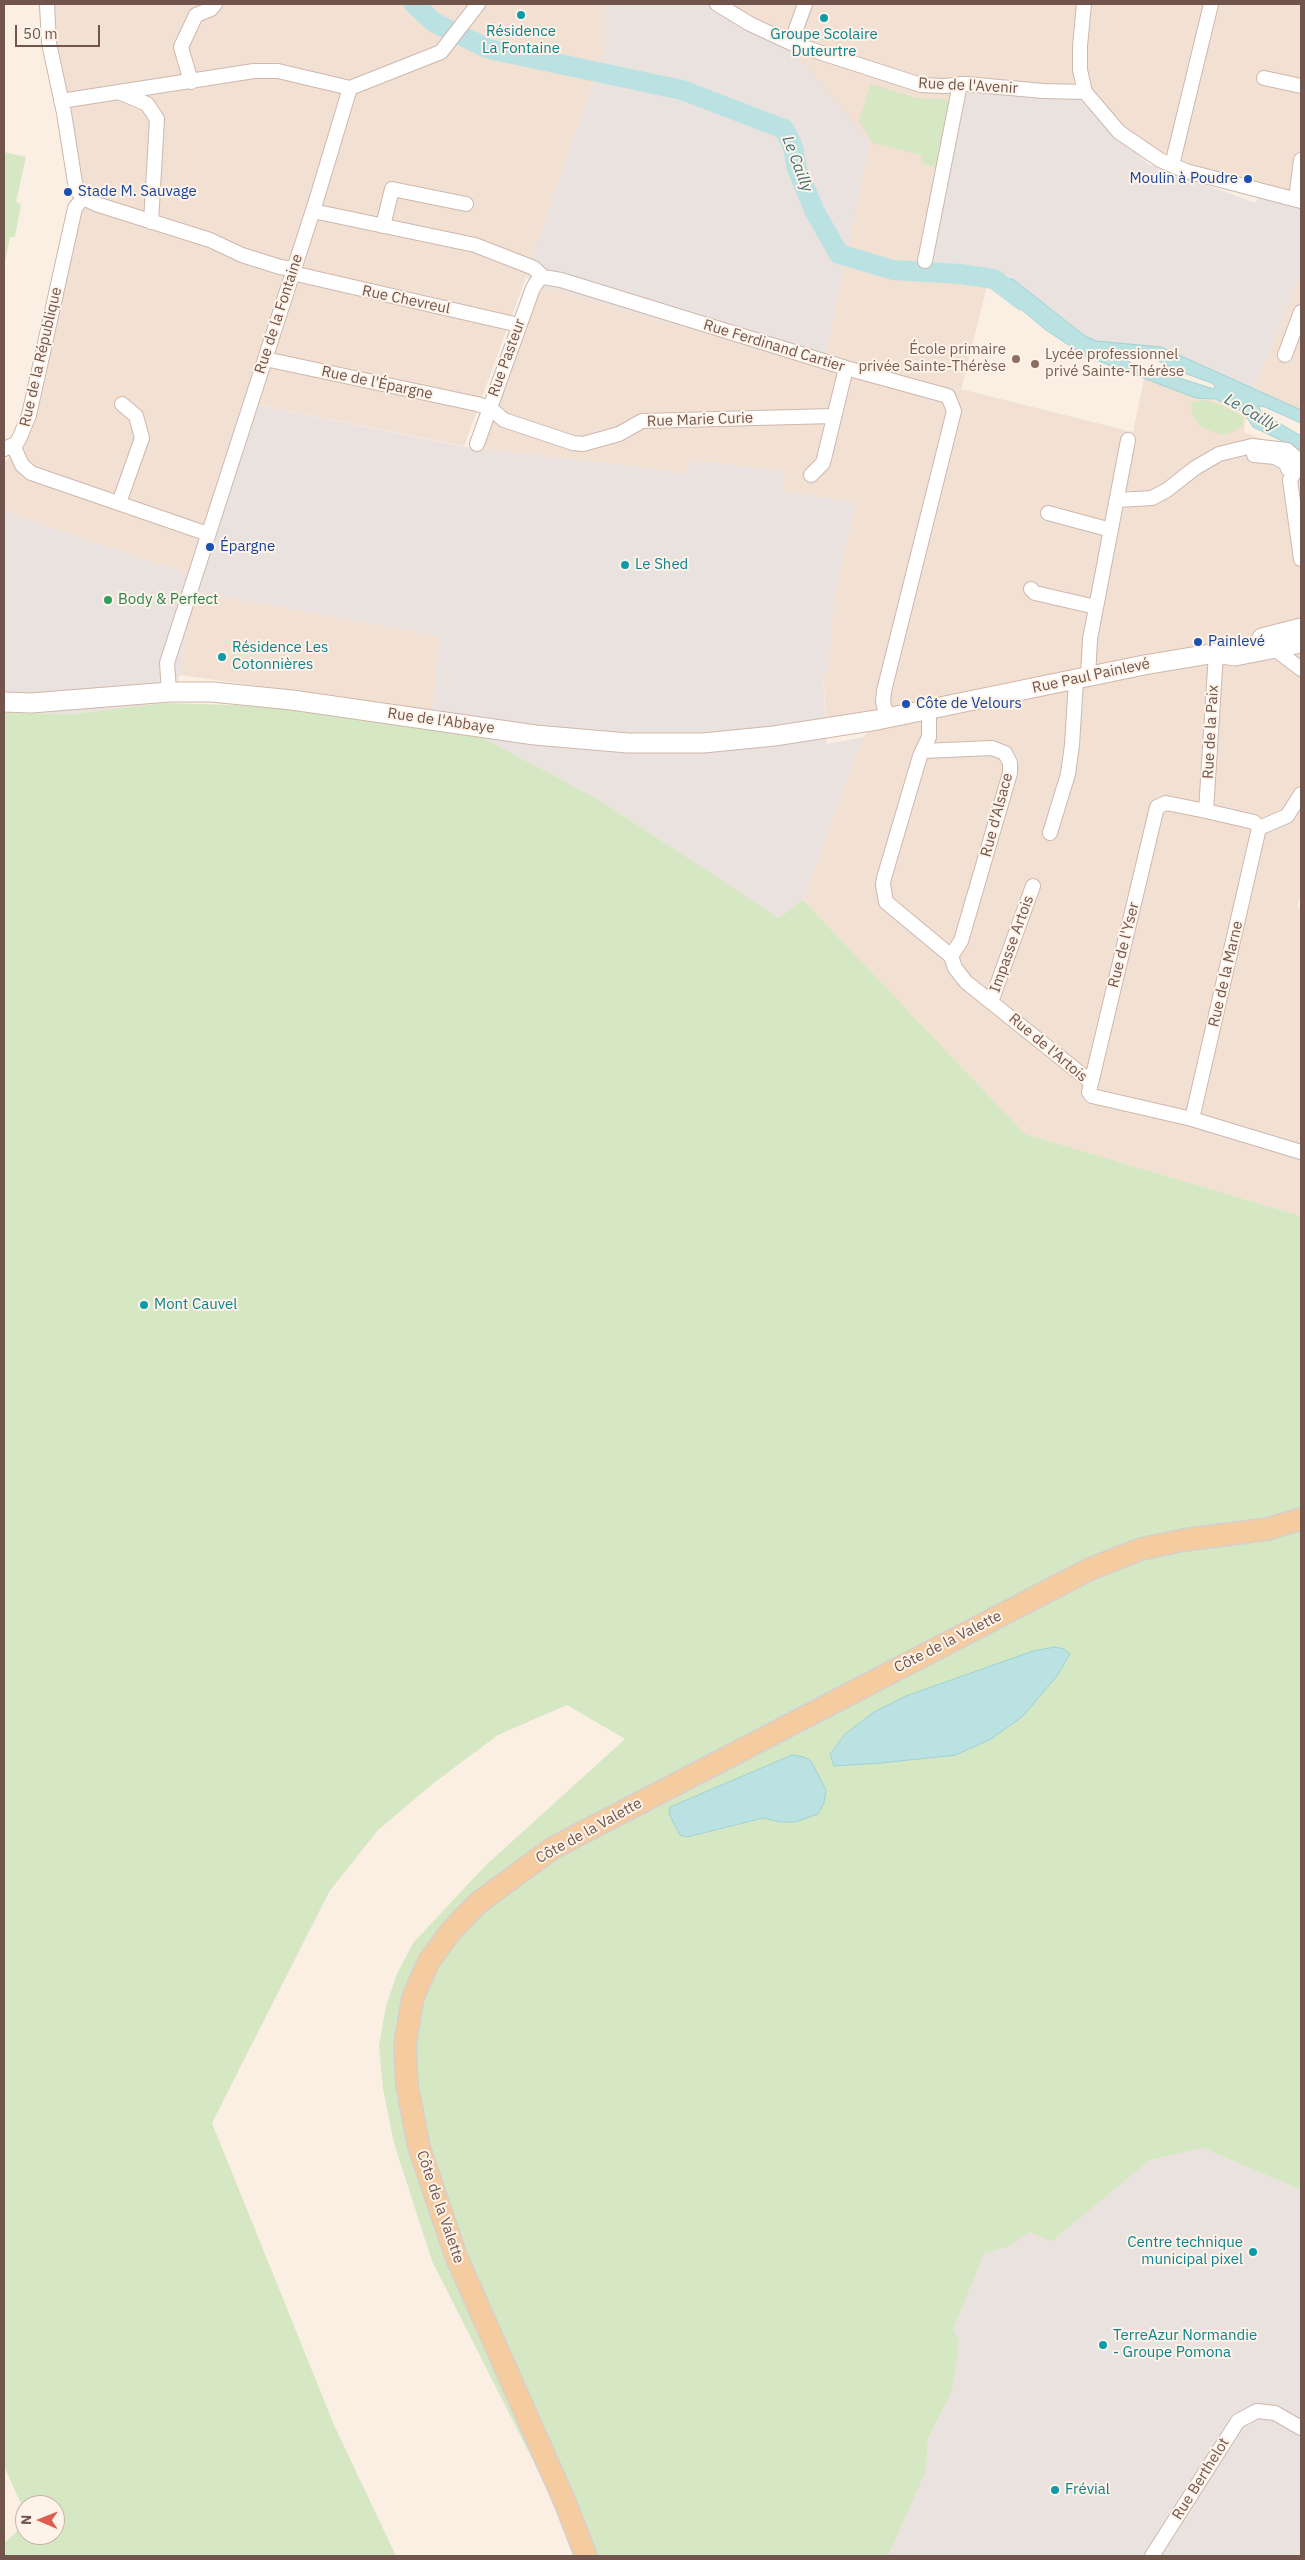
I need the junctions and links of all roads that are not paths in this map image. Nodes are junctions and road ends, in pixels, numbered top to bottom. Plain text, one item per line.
1 (47, 4) edge
2 (215, 4) edge
3 (478, 4) edge
4 (717, 4) edge
5 (805, 4) edge
6 (1084, 4) edge
7 (1211, 4) edge
8 (791, 43) junction
9 (1264, 78) dead end
10 (191, 82) junction
11 (960, 84) junction
12 (1301, 86) edge
13 (350, 88) junction
14 (119, 92) junction
15 (1085, 92) junction
16 (61, 102) junction
17 (1301, 160) edge
18 (1172, 165) junction
19 (83, 198) junction
20 (1299, 200) edge
21 (466, 204) dead end
22 (313, 210) junction
23 (151, 222) junction
24 (383, 226) junction
25 (925, 261) dead end
26 (293, 271) junction
27 (544, 277) junction
28 (1301, 312) edge
29 (519, 325) junction
30 (1285, 355) dead end
31 (265, 359) junction
32 (846, 368) junction
33 (122, 404) dead end
34 (490, 408) junction
35 (833, 416) junction
36 (1128, 440) dead end
37 (477, 444) dead end
38 (8, 447) edge
39 (1237, 451) junction
40 (1288, 469) dead end
41 (811, 474) dead end
42 (1118, 500) junction
43 (119, 503) junction
44 (1048, 514) dead end
45 (1111, 530) junction
46 (208, 534) junction
47 (1301, 559) edge
48 (1030, 589) dead end
49 (1096, 607) junction
50 (1301, 628) edge
51 (1301, 643) edge
52 (1272, 647) junction
53 (1216, 653) junction
54 (1301, 669) edge
55 (1082, 678) junction
56 (169, 692) junction
57 (4, 702) edge
58 (929, 708) junction
59 (882, 719) junction
60 (923, 751) junction
61 (1301, 794) edge
62 (1206, 811) junction
63 (1259, 828) junction
64 (1050, 833) dead end
65 (1033, 886) dead end
66 (952, 956) junction
67 (991, 1002) junction
68 (1091, 1082) junction
69 (1192, 1119) junction
70 (1301, 1152) edge
71 (1301, 1519) edge
72 (1301, 2428) edge
73 (586, 2556) edge
74 (1152, 2556) edge

1 - 16 street
2 - 10 street
3 - 13 street
4 - 8 street, Rue de l'Avenir
5 - 8 street
6 - 15 street
7 - 18 street
8 - 11 street, Rue de l'Avenir
9 - 12 street
10 - 13 street
10 - 14 street
11 - 15 street, Rue de l'Avenir
11 - 25 street
13 - 22 street, Rue de la Fontaine
14 - 16 street
14 - 23 street
15 - 18 street
16 - 19 street
17 - 20 street
18 - 20 street
19 - 23 street, Rue Chevreul
19 - 38 street, Rue de la République
21 - 24 street
22 - 24 street, Rue Ferdinand Cartier
22 - 26 street, Rue de la Fontaine
23 - 26 street, Rue Chevreul
24 - 27 street, Rue Ferdinand Cartier
26 - 29 street, Rue Chevreul
26 - 31 street, Rue de la Fontaine
27 - 29 street, Rue Pasteur
27 - 32 street, Rue Ferdinand Cartier
28 - 30 street
29 - 34 street, Rue Pasteur
31 - 34 street, Rue de l'Épargne
31 - 46 street, Rue de la Fontaine
32 - 35 street
32 - 59 street, Rue Ferdinand Cartier
33 - 43 street
34 - 35 street, Rue Marie Curie
34 - 37 street, Rue Pasteur
35 - 41 street
36 - 42 street
38 - 43 street, Rue de la République
39 - 40 street
39 - 42 street
39 - 47 street
42 - 45 street
43 - 46 street, Rue de la République
44 - 45 street
45 - 49 street
46 - 56 street, Rue de la Fontaine
48 - 49 street
49 - 55 street
50 - 53 street
51 - 52 street
52 - 53 street
52 - 54 street
53 - 55 street, Rue Paul Painlevé
53 - 62 street, Rue de la Paix
55 - 58 street, Rue Paul Painlevé
55 - 64 street
56 - 57 street, Rue de l'Abbaye
56 - 59 street, Rue de l'Abbaye
58 - 59 street, Rue Paul Painlevé
58 - 60 street
60 - 66 street, Rue de l'Artois
60 - 66 street, Rue d'Alsace
61 - 63 street
62 - 63 street
62 - 68 street, Rue de l'Yser
63 - 69 street, Rue de la Marne
65 - 67 street, Impasse Artois
66 - 67 street, Rue de l'Artois
67 - 68 street, Rue de l'Artois
68 - 69 street, Rue de l'Artois
69 - 70 street, Rue de l'Artois
71 - 73 main road, Côte de la Valette
72 - 74 street, Rue Berthelot

